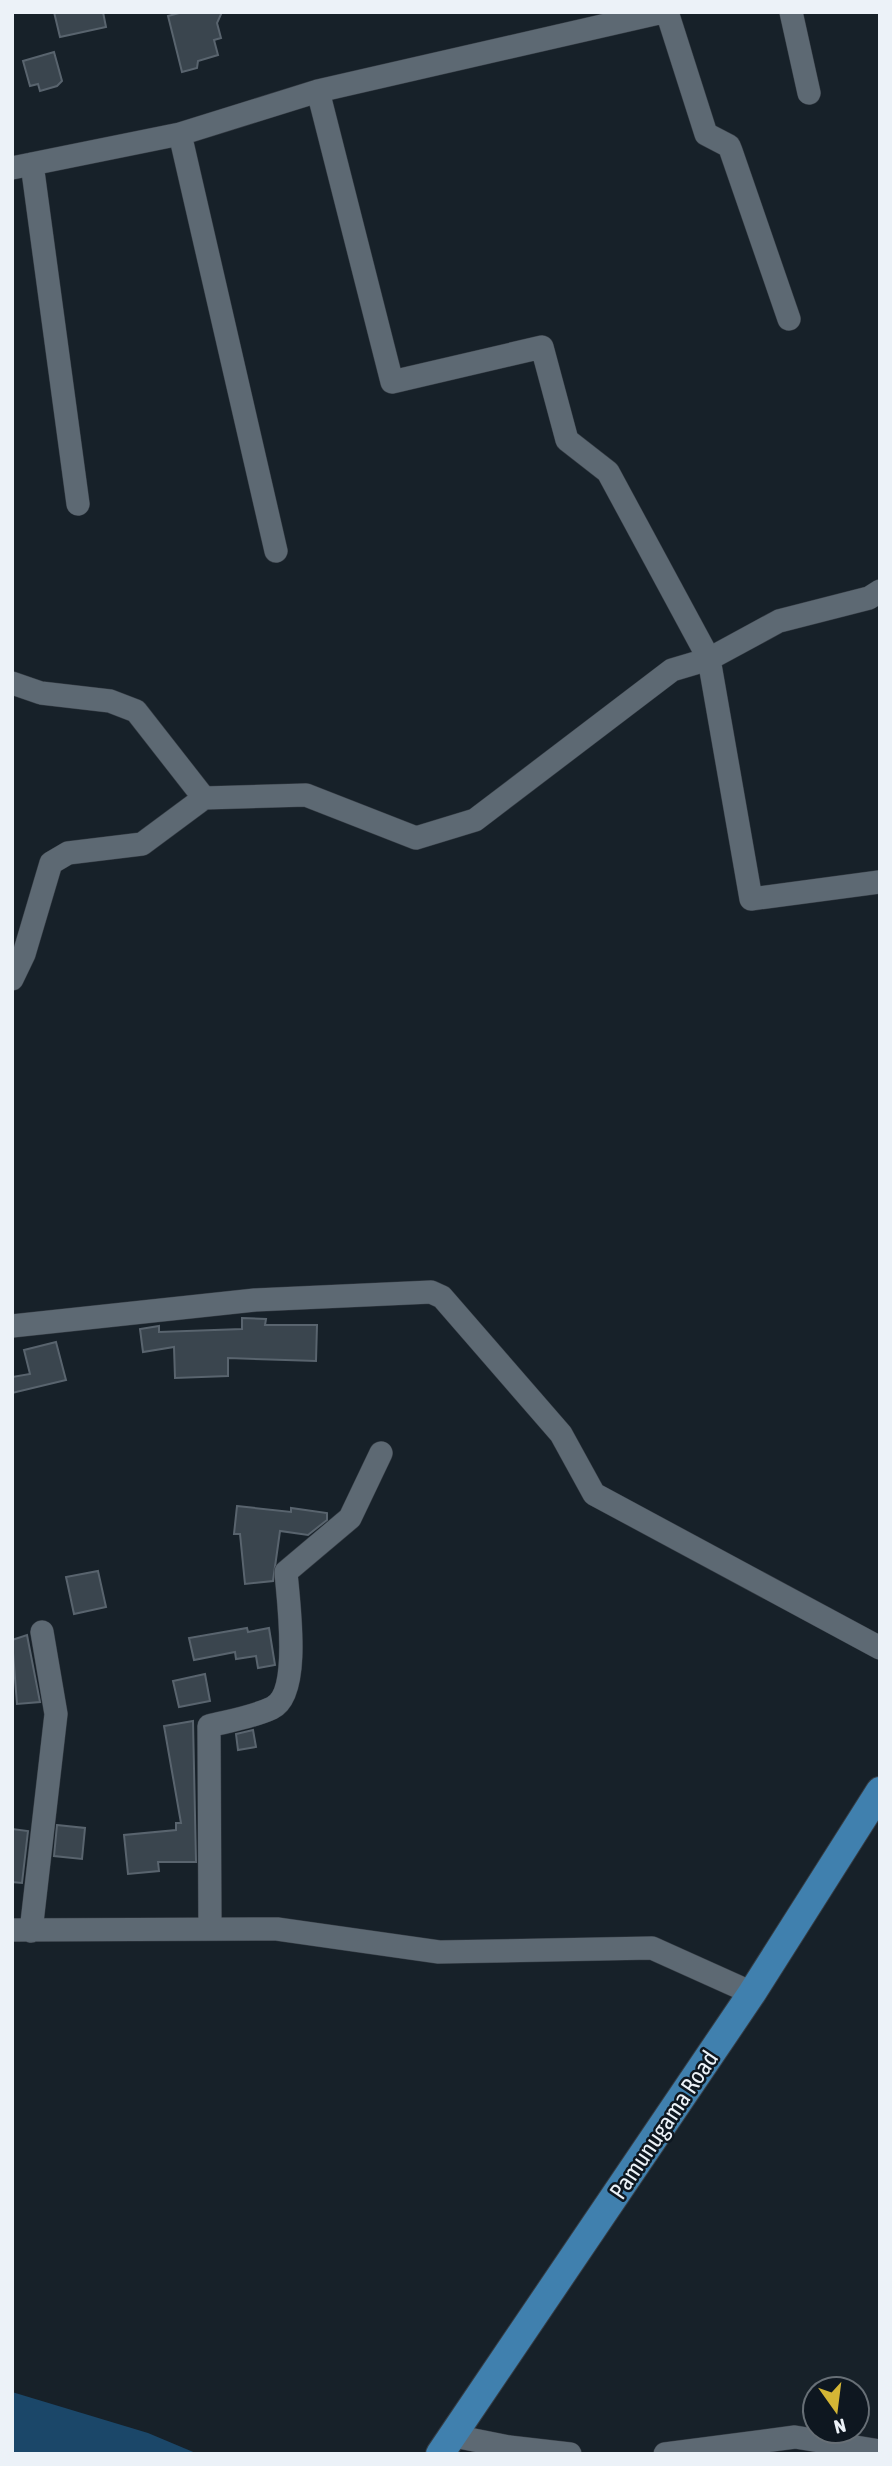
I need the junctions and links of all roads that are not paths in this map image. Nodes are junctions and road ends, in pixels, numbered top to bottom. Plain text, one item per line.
1 (665, 12) edge
2 (791, 12) edge
3 (318, 91) junction
4 (809, 93) dead end
5 (180, 134) junction
6 (22, 166) edge
7 (789, 319) dead end
8 (78, 504) dead end
9 (276, 551) dead end
10 (880, 591) edge
11 (709, 659) junction
12 (12, 683) edge
13 (204, 797) junction
14 (878, 882) edge
15 (12, 979) edge
16 (12, 1326) edge
17 (382, 1453) dead end
18 (42, 1632) dead end
19 (880, 1648) edge
20 (880, 1791) edge
21 (210, 1928) junction
22 (22, 1930) edge
23 (752, 1993) junction
24 (447, 2445) edge
25 (880, 2451) edge
26 (570, 2454) edge
27 (665, 2454) edge

1 - 3 street
1 - 7 street
2 - 4 street
3 - 5 street
3 - 11 street
5 - 6 street
5 - 9 street
6 - 8 street
10 - 11 street
11 - 13 street
11 - 14 street
12 - 13 street
13 - 15 street
16 - 19 street
17 - 21 street
18 - 22 street
20 - 23 main road, Pamunugama Road
21 - 22 street
21 - 23 street
23 - 24 main road, Pamunugama Road
24 - 26 street
25 - 27 street

